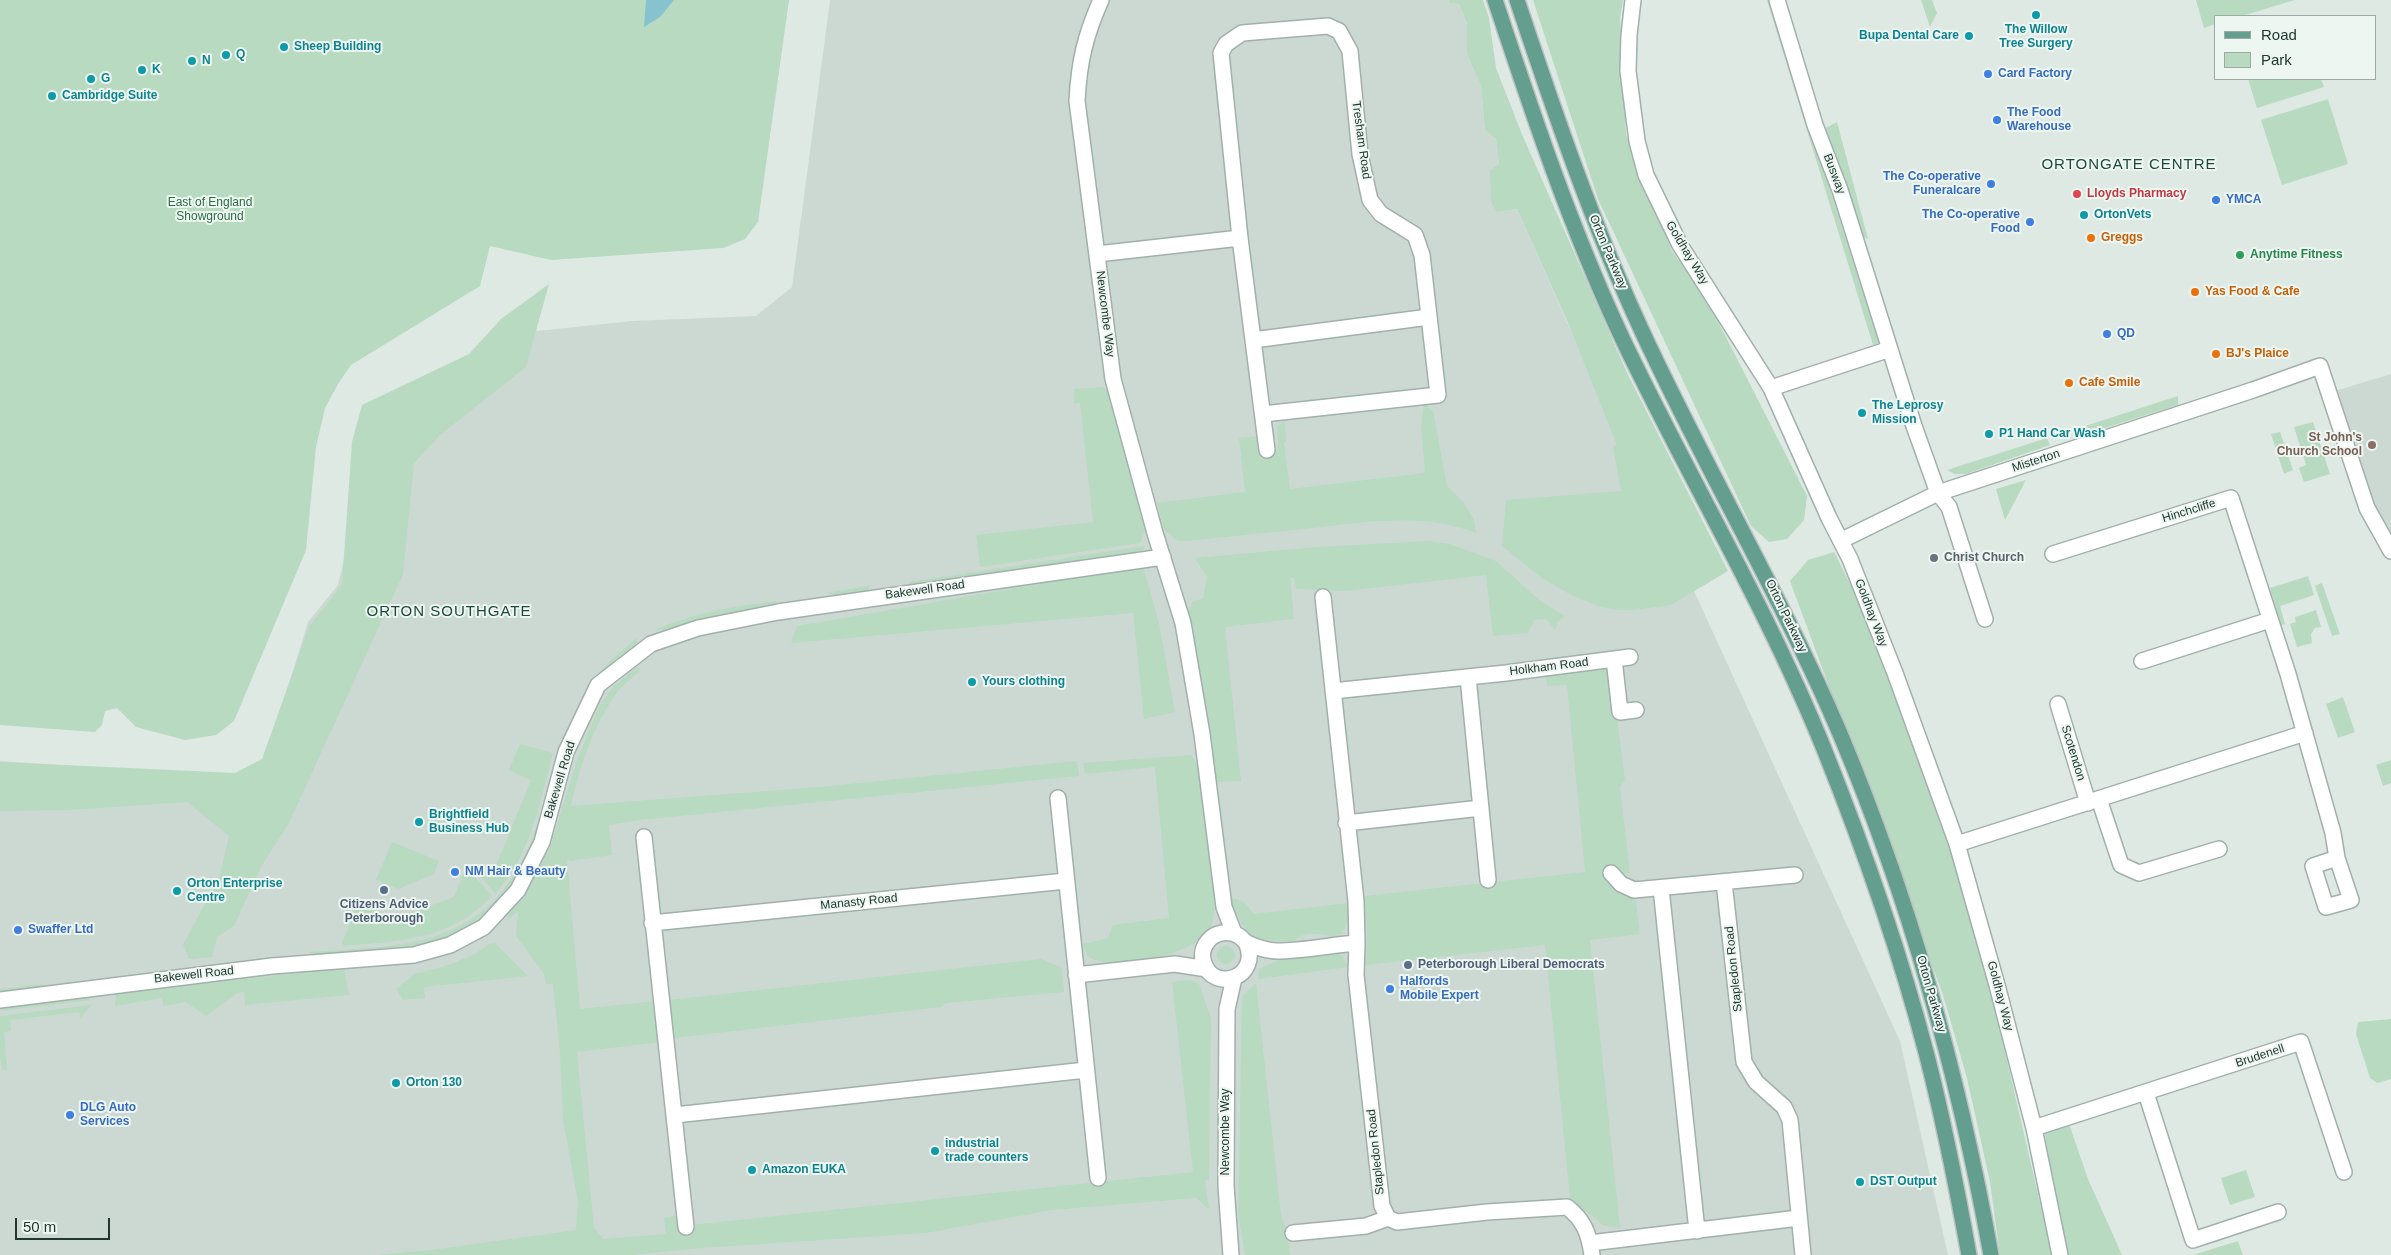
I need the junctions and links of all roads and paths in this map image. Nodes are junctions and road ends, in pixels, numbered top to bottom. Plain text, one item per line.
1 (1101, 0) edge
2 (1495, 0) edge
3 (1517, 0) edge
4 (1633, 0) edge
5 (1777, 0) edge
6 (1240, 238) junction
7 (1097, 254) junction
8 (1429, 317) junction
9 (1253, 340) junction
10 (1890, 348) junction
11 (1771, 388) junction
12 (1263, 414) junction
13 (1267, 450) dead end
14 (1938, 493) junction
15 (1842, 540) junction
16 (2391, 551) edge
17 (2053, 554) dead end
18 (1163, 557) junction
19 (1323, 597) dead end
20 (1985, 619) dead end
21 (2270, 620) junction
22 (1630, 657) dead end
23 (1614, 659) junction
24 (2142, 661) dead end
25 (1468, 677) junction
26 (1333, 690) junction
27 (2058, 704) dead end
28 (1636, 710) dead end
29 (2305, 733) junction
30 (1058, 798) dead end
31 (2094, 801) junction
32 (1481, 808) junction
33 (1346, 823) junction
34 (644, 836) dead end
35 (1958, 844) junction
36 (2218, 849) dead end
37 (2337, 858) dead end
38 (1611, 873) dead end
39 (1795, 875) dead end
40 (1488, 880) dead end
41 (1066, 881) junction
42 (1724, 882) junction
43 (1661, 888) junction
44 (1224, 907) junction
45 (652, 923) junction
46 (1234, 933) junction
47 (1209, 941) junction
48 (1246, 942) junction
49 (1357, 943) junction
50 (1275, 951) junction
51 (1175, 964) junction
52 (1211, 973) junction
53 (1240, 973) junction
54 (1076, 974) junction
55 (0, 1000) edge
56 (1227, 1009) junction
57 (1086, 1070) junction
58 (2146, 1093) junction
59 (675, 1115) junction
60 (2034, 1128) junction
61 (2344, 1172) dead end
62 (1098, 1178) dead end
63 (2278, 1212) dead end
64 (1388, 1218) junction
65 (1799, 1218) junction
66 (686, 1227) dead end
67 (1697, 1230) junction
68 (1293, 1234) dead end
69 (1591, 1249) edge
70 (1231, 1255) edge
71 (1803, 1255) edge
72 (1969, 1255) edge
73 (1991, 1255) edge
74 (2060, 1255) edge

1 - 7 street, Newcombe Way
2 - 72 main road, Orton Parkway
3 - 73 main road, Orton Parkway
4 - 11 street, Goldhay Way
5 - 10 street, Busway
6 - 7 street
6 - 8 street, Tresham Road
6 - 9 street, Tresham Road
7 - 18 street, Newcombe Way
8 - 9 street
8 - 12 street, Tresham Road
9 - 12 street, Tresham Road
10 - 11 street
10 - 14 street, Busway
11 - 15 street, Goldhay Way
12 - 13 street, Tresham Road
14 - 15 street, Misterton
14 - 16 street, Misterton
14 - 20 street, Busway
15 - 35 street, Goldhay Way
17 - 21 street, Hinchcliffe
18 - 44 street, Newcombe Way
18 - 55 street, Bakewell Road
19 - 26 street
21 - 24 street
21 - 29 street, Hinchcliffe
22 - 23 street, Holkham Road
23 - 25 street, Holkham Road
23 - 28 street
25 - 26 street, Holkham Road
25 - 32 street
26 - 33 street
27 - 31 street, Scotendon
29 - 31 street
29 - 37 street, Hinchcliffe
30 - 41 street
31 - 35 street
31 - 36 street
32 - 33 street
32 - 40 street
33 - 49 street
34 - 45 street
35 - 60 street, Goldhay Way
38 - 43 street
39 - 42 street
41 - 45 street, Manasty Road
41 - 54 street
42 - 43 street
42 - 65 street, Stapledon Road
43 - 67 street
44 - 46 street
44 - 47 street
45 - 59 street
46 - 47 street
46 - 48 street
47 - 51 street
47 - 52 street
48 - 50 street
48 - 53 street
49 - 50 street
49 - 64 street, Stapledon Road
50 - 53 street
51 - 52 street
51 - 54 street
52 - 53 street
52 - 56 street, Newcombe Way
53 - 56 street, Newcombe Way
54 - 57 street
56 - 70 street, Newcombe Way
57 - 59 street
57 - 62 street
58 - 60 street, Brudenell
58 - 61 street, Brudenell
58 - 63 street
59 - 66 street
60 - 74 street, Goldhay Way
64 - 68 street
64 - 69 street
65 - 67 street
65 - 71 street, Stapledon Road
67 - 69 street

